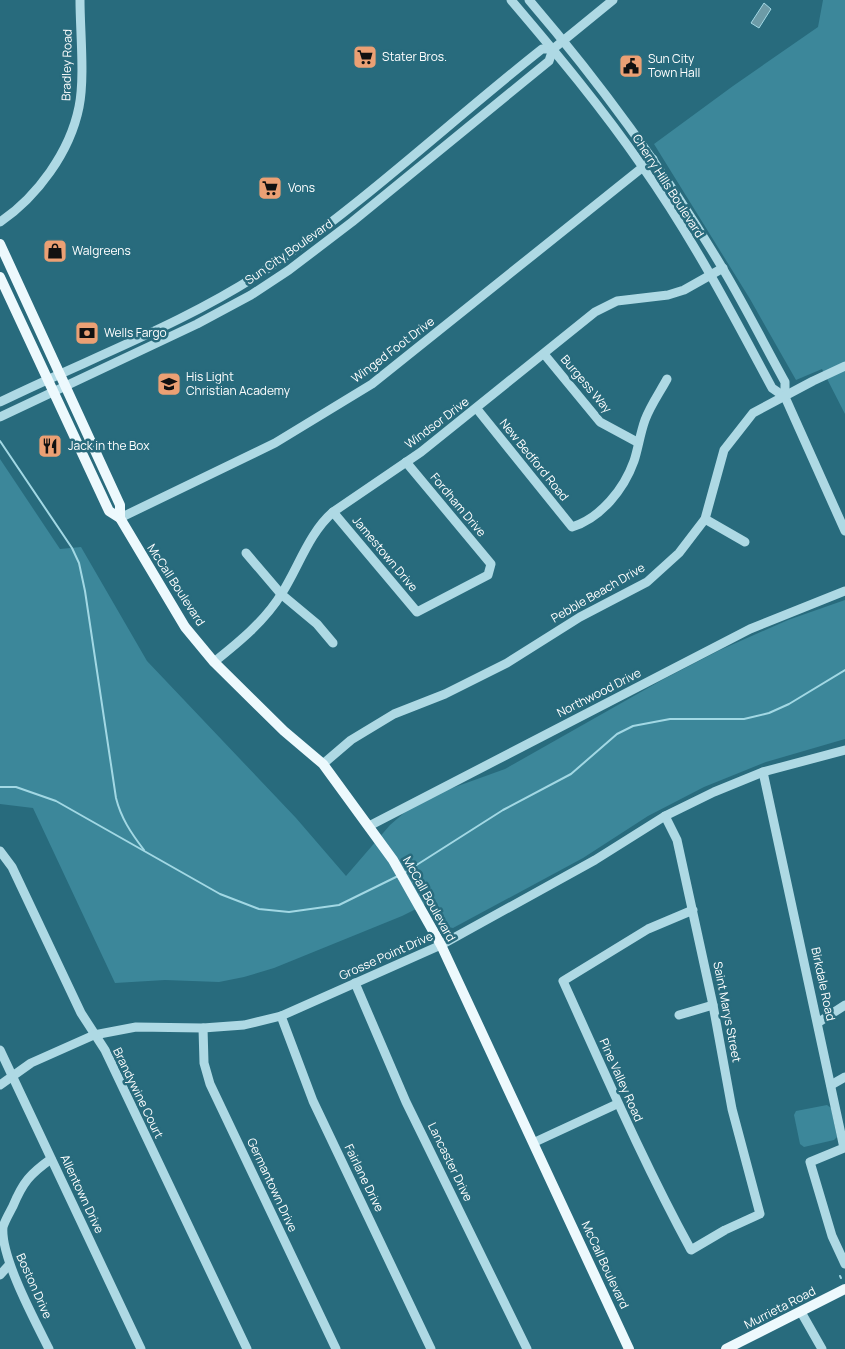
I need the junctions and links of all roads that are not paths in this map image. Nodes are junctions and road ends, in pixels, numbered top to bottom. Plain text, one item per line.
1 (80, 0) edge
2 (511, 0) edge
3 (529, 0) edge
4 (612, 0) edge
5 (564, 40) junction
6 (553, 50) junction
7 (653, 159) junction
8 (643, 167) junction
9 (0, 222) edge
10 (0, 244) edge
11 (722, 268) junction
12 (710, 275) junction
13 (0, 277) edge
14 (544, 354) junction
15 (845, 366) edge
16 (59, 374) junction
17 (47, 379) junction
18 (667, 379) dead end
19 (65, 387) junction
20 (53, 392) junction
21 (785, 397) junction
22 (0, 402) edge
23 (477, 409) junction
24 (0, 417) edge
25 (637, 442) junction
26 (406, 462) junction
27 (333, 512) junction
28 (120, 518) junction
29 (705, 519) junction
30 (845, 531) edge
31 (745, 542) dead end
32 (246, 553) dead end
33 (845, 591) edge
34 (281, 594) junction
35 (417, 612) joint
36 (333, 643) dead end
37 (214, 662) junction
38 (845, 750) edge
39 (323, 764) junction
40 (763, 772) junction
41 (665, 816) junction
42 (369, 826) junction
43 (0, 851) edge
44 (693, 910) junction
45 (441, 945) junction
46 (355, 983) junction
47 (714, 1005) junction
48 (845, 1005) edge
49 (679, 1015) dead end
50 (280, 1016) junction
51 (819, 1022) junction
52 (203, 1028) junction
53 (94, 1035) junction
54 (0, 1050) edge
55 (12, 1076) junction
56 (845, 1077) edge
57 (0, 1085) edge
58 (831, 1085) junction
59 (617, 1104) junction
60 (535, 1142) junction
61 (845, 1148) edge
62 (51, 1159) junction
63 (760, 1214) joint
64 (845, 1264) edge
65 (9, 1265) junction
66 (0, 1275) edge
67 (845, 1289) edge
68 (801, 1312) junction
69 (49, 1349) edge
70 (141, 1349) edge
71 (247, 1349) edge
72 (336, 1349) edge
73 (431, 1349) edge
74 (527, 1349) edge
75 (629, 1349) edge
76 (726, 1349) edge
77 (822, 1349) edge

1 - 9 street, Bradley Road
2 - 6 street, Cherry Hills Boulevard
3 - 5 street, Cherry Hills Boulevard
4 - 5 street, Sun City Boulevard
5 - 6 street, Sun City Boulevard
5 - 7 street, Cherry Hills Boulevard
6 - 8 street, Cherry Hills Boulevard
6 - 16 street, Sun City Boulevard
6 - 19 street, Sun City Boulevard
7 - 8 street, Winged Foot Drive
7 - 11 street, Cherry Hills Boulevard
8 - 12 street, Cherry Hills Boulevard
8 - 28 street, Winged Foot Drive
10 - 16 main road, McCall Boulevard
11 - 12 street, Windsor Drive
11 - 21 street, Cherry Hills Boulevard
12 - 14 street, Windsor Drive
12 - 21 street, Cherry Hills Boulevard
13 - 17 main road, McCall Boulevard
14 - 23 street, Windsor Drive
14 - 25 street, Burgess Way
15 - 21 street, Pebble Beach Drive
16 - 17 street, Sun City Boulevard
16 - 19 main road, McCall Boulevard
17 - 20 main road, McCall Boulevard
17 - 22 street, Sun City Boulevard
18 - 25 street
19 - 20 street, Sun City Boulevard
19 - 28 main road, McCall Boulevard
20 - 24 street, Sun City Boulevard
20 - 28 main road, McCall Boulevard
21 - 29 street, Pebble Beach Drive
21 - 30 street, Cherry Hills Boulevard
23 - 25 street, New Bedford Road
23 - 26 street, Windsor Drive
26 - 27 street, Windsor Drive
26 - 35 street, Fordham Drive
27 - 34 street, Windsor Drive
27 - 35 street, Jamestown Drive
28 - 37 main road, McCall Boulevard
29 - 31 street
29 - 39 street, Pebble Beach Drive
32 - 34 street
33 - 42 street, Northwood Drive
34 - 36 street
34 - 37 street, Windsor Drive
37 - 39 main road, McCall Boulevard
38 - 40 street, Grosse Point Drive
39 - 42 main road, McCall Boulevard
40 - 41 street, Grosse Point Drive
40 - 51 street, Birkdale Road
41 - 44 street, Saint Marys Street
41 - 45 street, Grosse Point Drive
42 - 45 main road, McCall Boulevard
43 - 53 street, Brandywine Court
44 - 47 street, Saint Marys Street
44 - 59 street, Pine Valley Road
45 - 46 street, Grosse Point Drive
45 - 60 main road, McCall Boulevard
46 - 50 street, Grosse Point Drive
46 - 74 street, Lancaster Drive
47 - 49 street
47 - 63 street, Saint Marys Street
48 - 51 street
50 - 52 street, Grosse Point Drive
50 - 73 street, Fairlane Drive
51 - 58 street, Birkdale Road
52 - 53 street, Grosse Point Drive
52 - 72 street, Germantown Drive
53 - 55 street, Grosse Point Drive
53 - 71 street, Brandywine Court
54 - 55 street, Allentown Drive
55 - 57 street, Grosse Point Drive
55 - 62 street, Allentown Drive
56 - 58 street
58 - 61 street, Birkdale Road
59 - 60 street
59 - 63 street, Pine Valley Road
60 - 75 main road, McCall Boulevard
61 - 64 street, Birkdale Road
62 - 65 street, Boston Drive
62 - 70 street, Allentown Drive
65 - 66 street
65 - 69 street, Boston Drive
67 - 68 main road, Murrieta Road
68 - 76 main road, Murrieta Road
68 - 77 street

